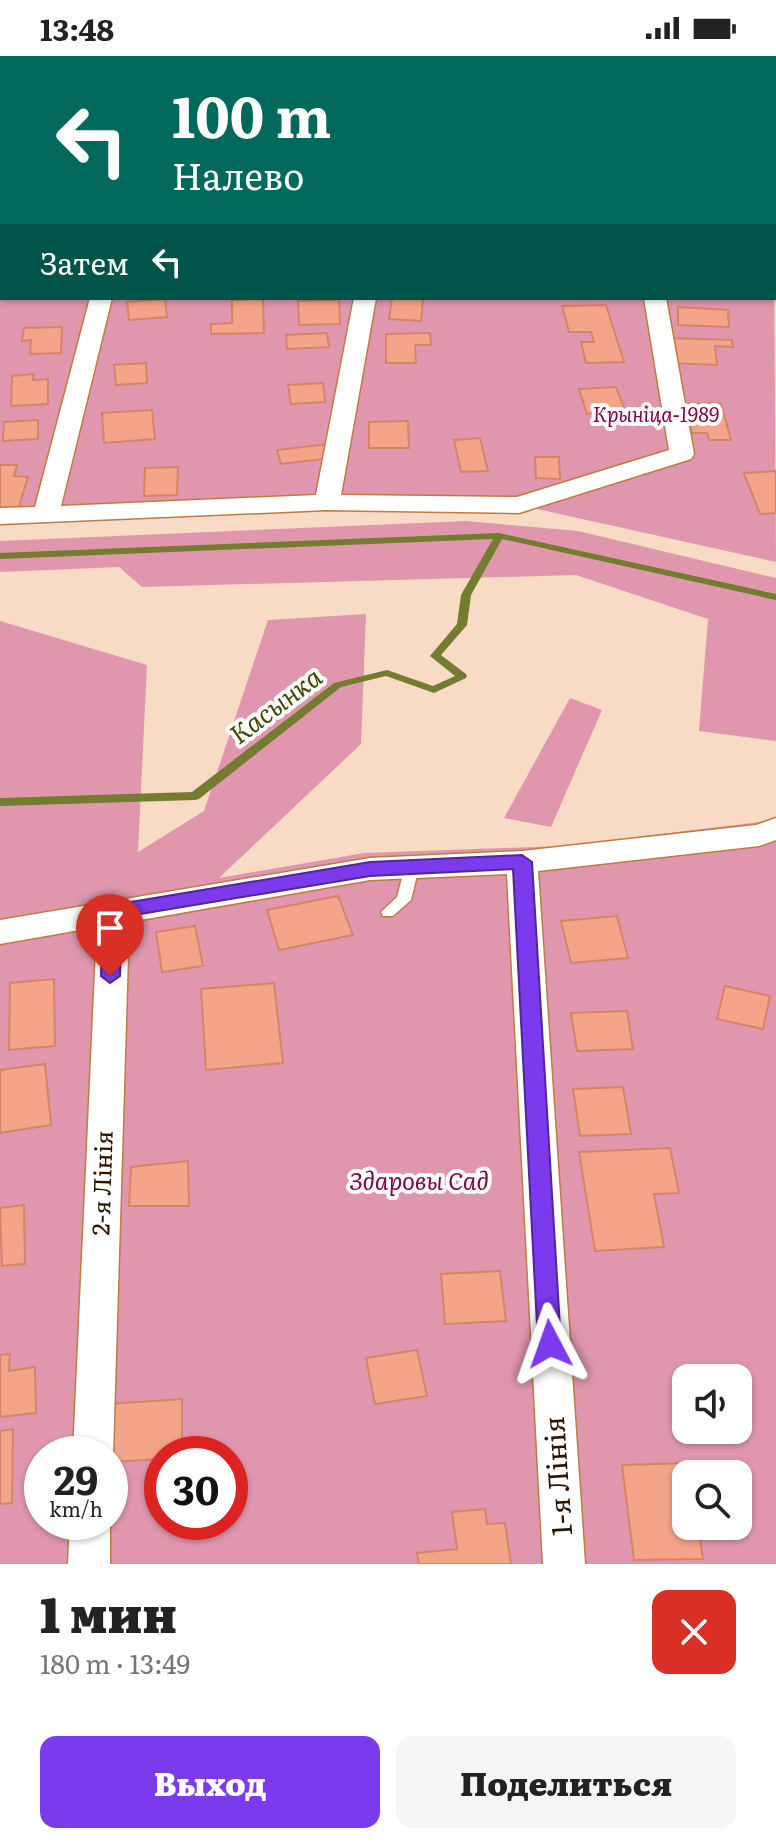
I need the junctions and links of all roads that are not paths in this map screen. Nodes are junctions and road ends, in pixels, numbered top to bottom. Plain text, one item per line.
1 (100, 300) edge
2 (365, 300) edge
3 (655, 300) edge
4 (327, 502) junction
5 (46, 514) junction
6 (0, 516) edge
7 (776, 829) edge
8 (522, 862) junction
9 (412, 867) junction
10 (113, 912) junction
11 (388, 912) dead end
12 (0, 932) edge
13 (94, 1436) edge
14 (90, 1540) edge
15 (89, 1564) edge
16 (564, 1564) edge

1 - 5 street
2 - 4 street
3 - 4 street
4 - 5 street
5 - 6 street
7 - 8 street
8 - 9 street
8 - 16 street, 1-я Лінія
9 - 10 street
9 - 11 lane
10 - 12 street
10 - 13 street, 2-я Лінія
14 - 15 street

